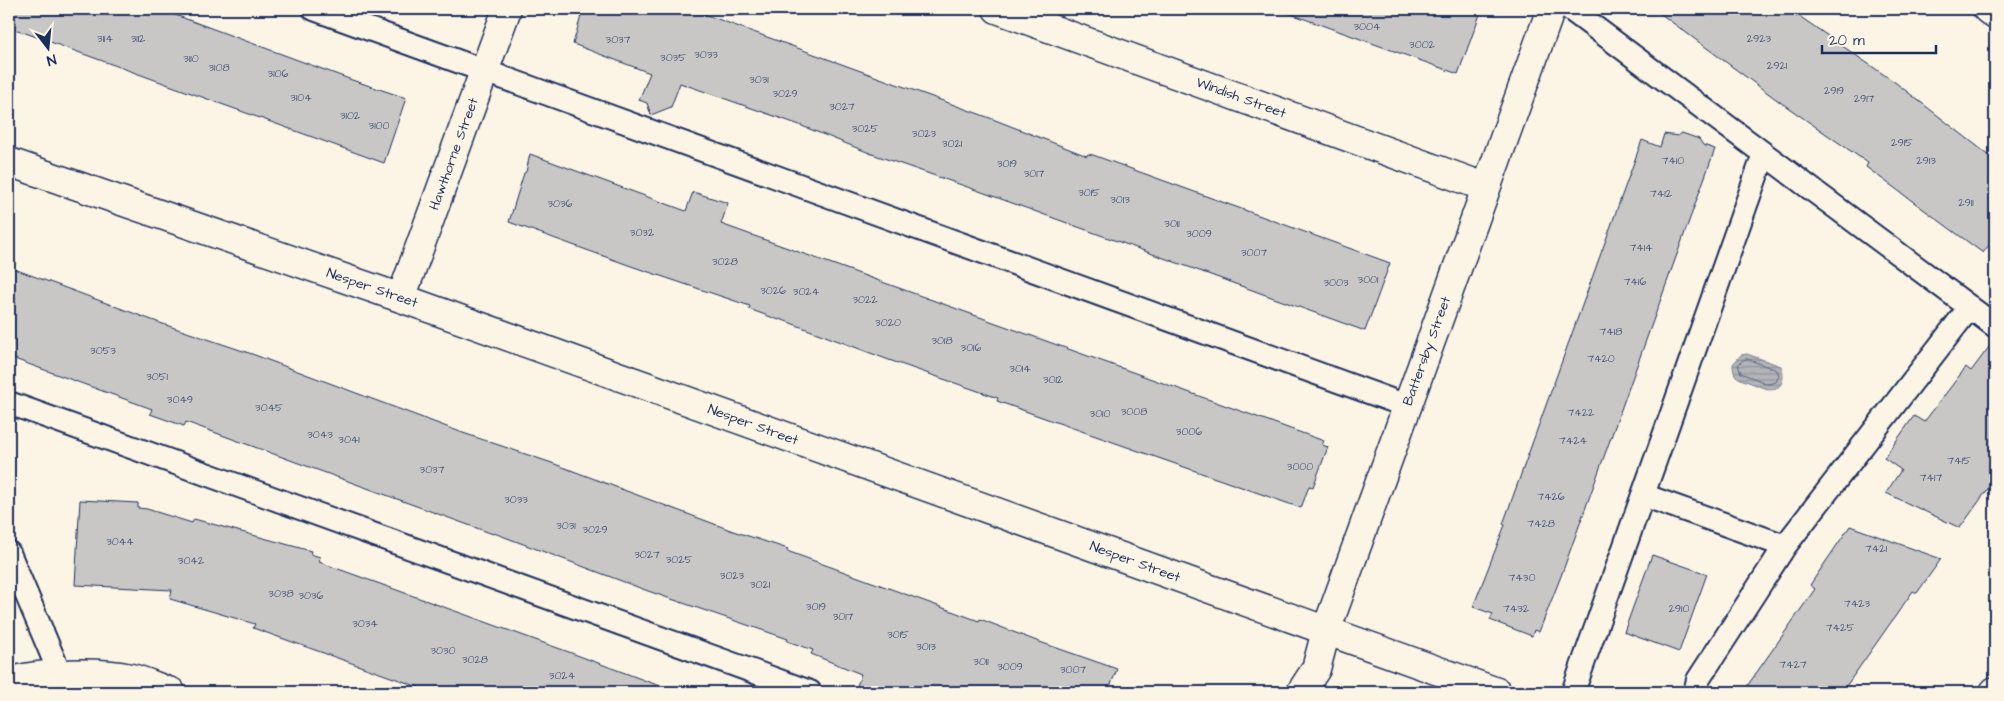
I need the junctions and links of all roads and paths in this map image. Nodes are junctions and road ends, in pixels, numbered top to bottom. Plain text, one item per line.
1 (314, 9) edge
2 (506, 9) edge
3 (997, 9) edge
4 (1551, 9) edge
5 (1570, 9) edge
6 (1987, 9) edge
7 (1995, 15) edge
8 (484, 71) junction
9 (1764, 154) junction
10 (9, 162) edge
11 (1485, 187) junction
12 (401, 298) junction
13 (1970, 307) junction
14 (1995, 326) edge
15 (9, 403) edge
16 (1407, 406) junction
17 (1643, 495) junction
18 (1784, 546) junction
19 (9, 553) edge
20 (1326, 631) junction
21 (68, 680) edge
22 (9, 682) edge
23 (171, 692) edge
24 (810, 692) edge
25 (1301, 692) edge
26 (1497, 692) edge
27 (1573, 692) edge
28 (1695, 692) edge

1 - 8 lane
2 - 8 street, Hawthorne Street
3 - 11 street, Windish Street
4 - 11 street, Battersby Street
5 - 9 lane
6 - 7 street
8 - 12 street, Hawthorne Street
8 - 16 lane
9 - 13 lane
9 - 17 lane
10 - 12 street, Nesper Street
11 - 16 street, Battersby Street
12 - 20 street, Nesper Street
13 - 14 lane
13 - 18 lane
15 - 24 lane
16 - 20 street, Battersby Street
17 - 18 lane
17 - 27 lane
18 - 28 lane
19 - 21 lane
20 - 25 street, Battersby Street
20 - 26 street, Nesper Street
21 - 22 street
21 - 23 street

